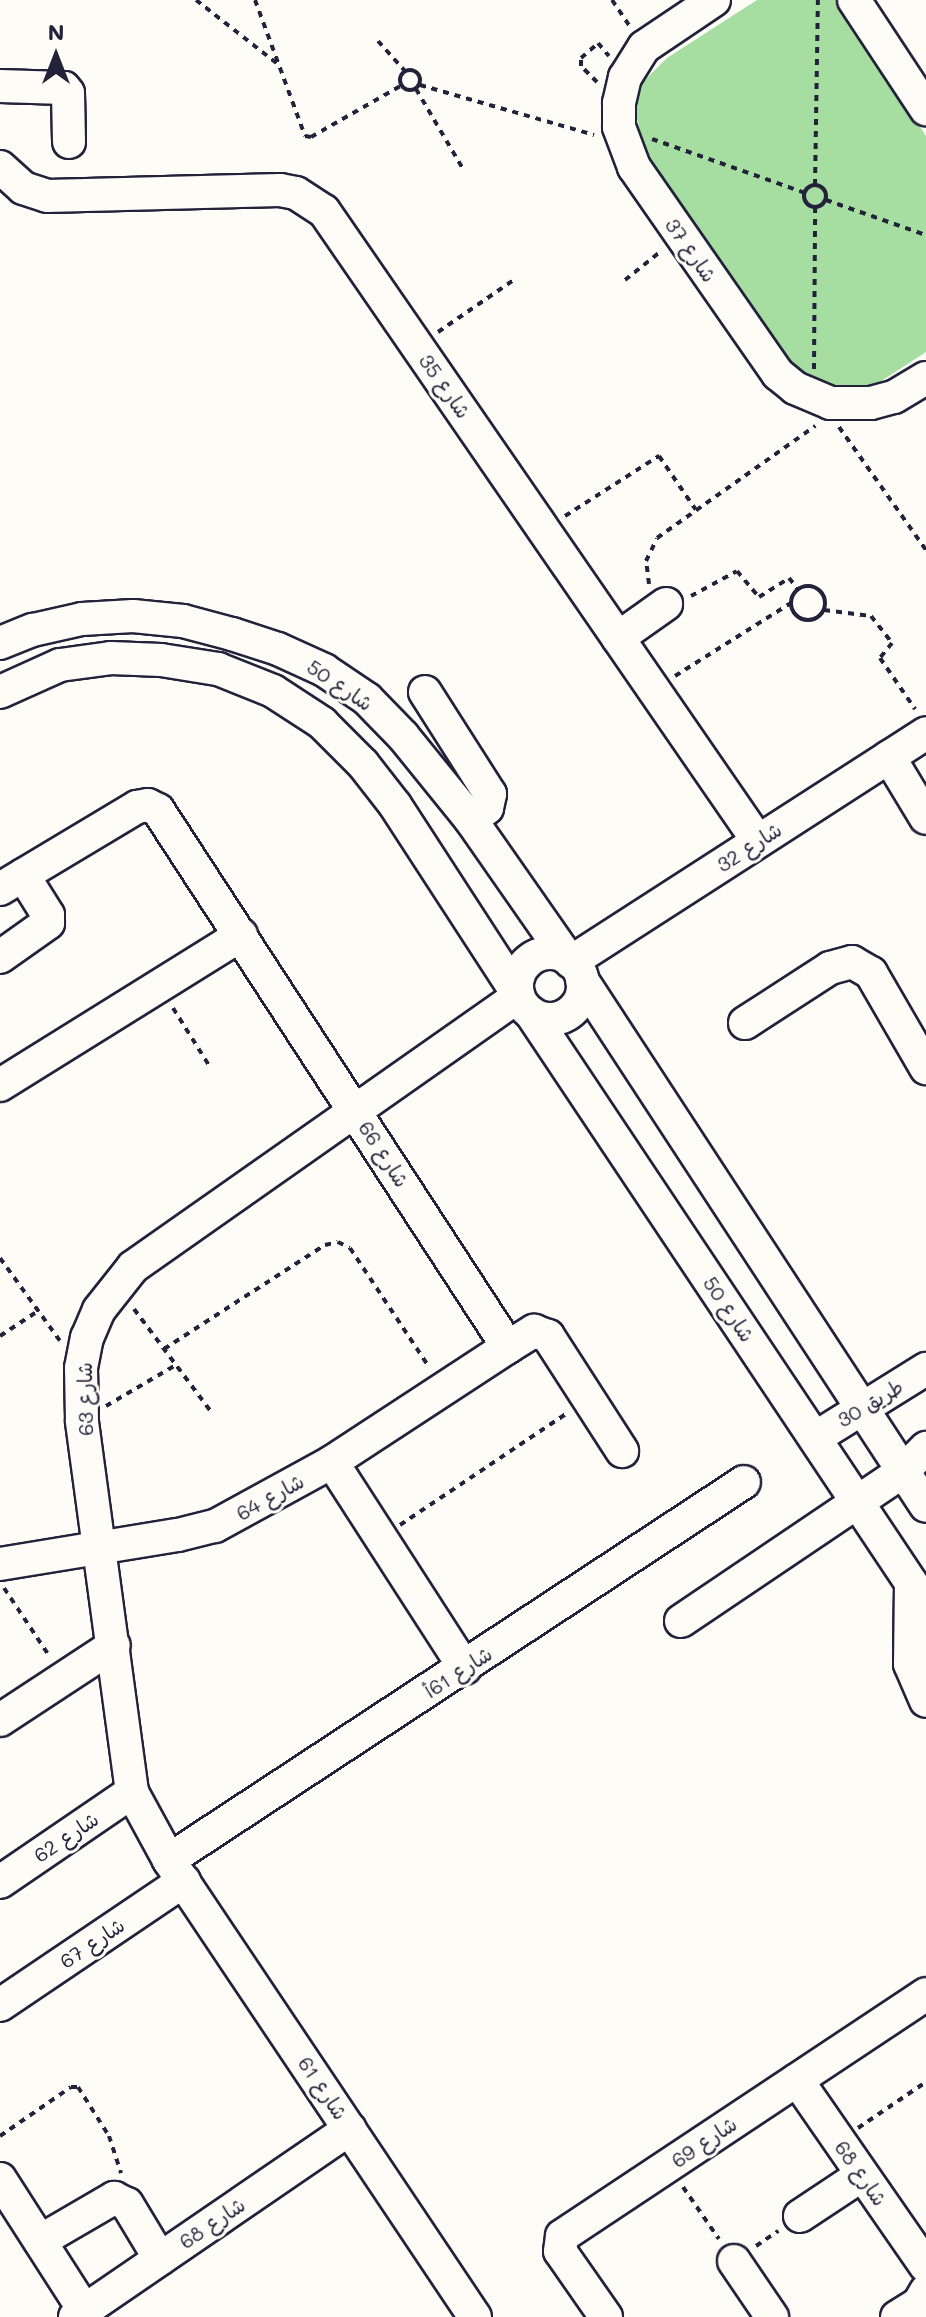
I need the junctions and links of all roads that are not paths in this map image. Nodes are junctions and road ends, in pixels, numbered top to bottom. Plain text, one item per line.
1 (714, 0) edge
2 (854, 0) edge
3 (0, 86) edge
4 (926, 109) edge
5 (69, 142) dead end
6 (0, 167) edge
7 (926, 378) edge
8 (666, 604) road end
9 (618, 638) junction
10 (0, 643) edge
11 (0, 692) edge
12 (425, 692) dead end
13 (921, 722) edge
14 (889, 757) junction
15 (926, 818) edge
16 (471, 820) junction
17 (758, 841) junction
18 (12, 882) edge
19 (241, 935) junction
20 (0, 957) edge
21 (574, 967) junction
22 (522, 1000) junction
23 (745, 1023) dead end
24 (926, 1068) edge
25 (0, 1085) edge
26 (356, 1110) junction
27 (508, 1347) junction
28 (926, 1369) edge
29 (861, 1407) junction
30 (815, 1438) junction
31 (926, 1448) edge
32 (622, 1451) dead end
33 (332, 1462) junction
34 (903, 1471) junction
35 (744, 1482) dead end
36 (858, 1502) junction
37 (926, 1506) edge
38 (100, 1548) junction
39 (0, 1564) edge
40 (919, 1594) edge
41 (681, 1621) dead end
42 (114, 1645) junction
43 (465, 1668) junction
44 (926, 1701) edge
45 (0, 1720) edge
46 (132, 1792) junction
47 (177, 1870) junction
48 (0, 1882) edge
49 (926, 1994) edge
50 (0, 2005) edge
51 (797, 2080) junction
52 (350, 2129) junction
53 (862, 2175) junction
54 (0, 2179) edge
55 (800, 2216) road end
56 (40, 2241) junction
57 (160, 2259) junction
58 (734, 2261) road end
59 (926, 2271) edge
60 (80, 2314) edge
61 (475, 2317) edge
62 (606, 2317) edge
63 (772, 2317) edge
64 (897, 2317) edge

1 - 7 street, شارع 37
2 - 4 street
3 - 5 street
6 - 9 street, شارع 35
8 - 9 street
9 - 17 street, شارع 35
10 - 16 street, شارع 50
11 - 22 street, شارع 50
12 - 16 street
13 - 14 street, شارع 32
14 - 15 street
14 - 17 street, شارع 32
16 - 21 street, شارع 50
17 - 21 street, شارع 32
18 - 19 street, شارع 66
18 - 20 street
19 - 25 street
19 - 26 street, شارع 66
21 - 22 street
21 - 22 street
21 - 29 street, شارع 50
22 - 26 street, شارع 63
22 - 30 street, شارع 50
23 - 24 street
26 - 27 street, شارع 66
26 - 38 street, شارع 63
27 - 32 street
27 - 33 street, شارع 64
28 - 29 street, طريق 30
29 - 30 street, طريق 30
29 - 34 street, شارع 50
30 - 36 street, شارع 50
31 - 34 street
33 - 38 street, شارع 64
33 - 43 street
34 - 36 street
34 - 37 street, شارع 50
35 - 43 street, شارع 61أ
36 - 40 street, شارع 50
36 - 41 street
38 - 39 street, شارع 64
38 - 42 street, شارع 63
40 - 44 street
42 - 45 street
42 - 46 street, شارع 63
43 - 47 street, شارع 61أ
46 - 47 street, شارع 63
46 - 48 street, شارع 62
47 - 50 street, شارع 67
47 - 52 street, شارع 61
49 - 51 street, شارع 69
51 - 53 street, شارع 68
51 - 62 street, شارع 69
52 - 57 street, شارع 68
52 - 61 street, شارع 61
53 - 55 street
53 - 59 street, شارع 68
54 - 56 street
56 - 57 street
56 - 60 street
57 - 60 street, شارع 68
58 - 63 street
59 - 64 street, شارع 68

